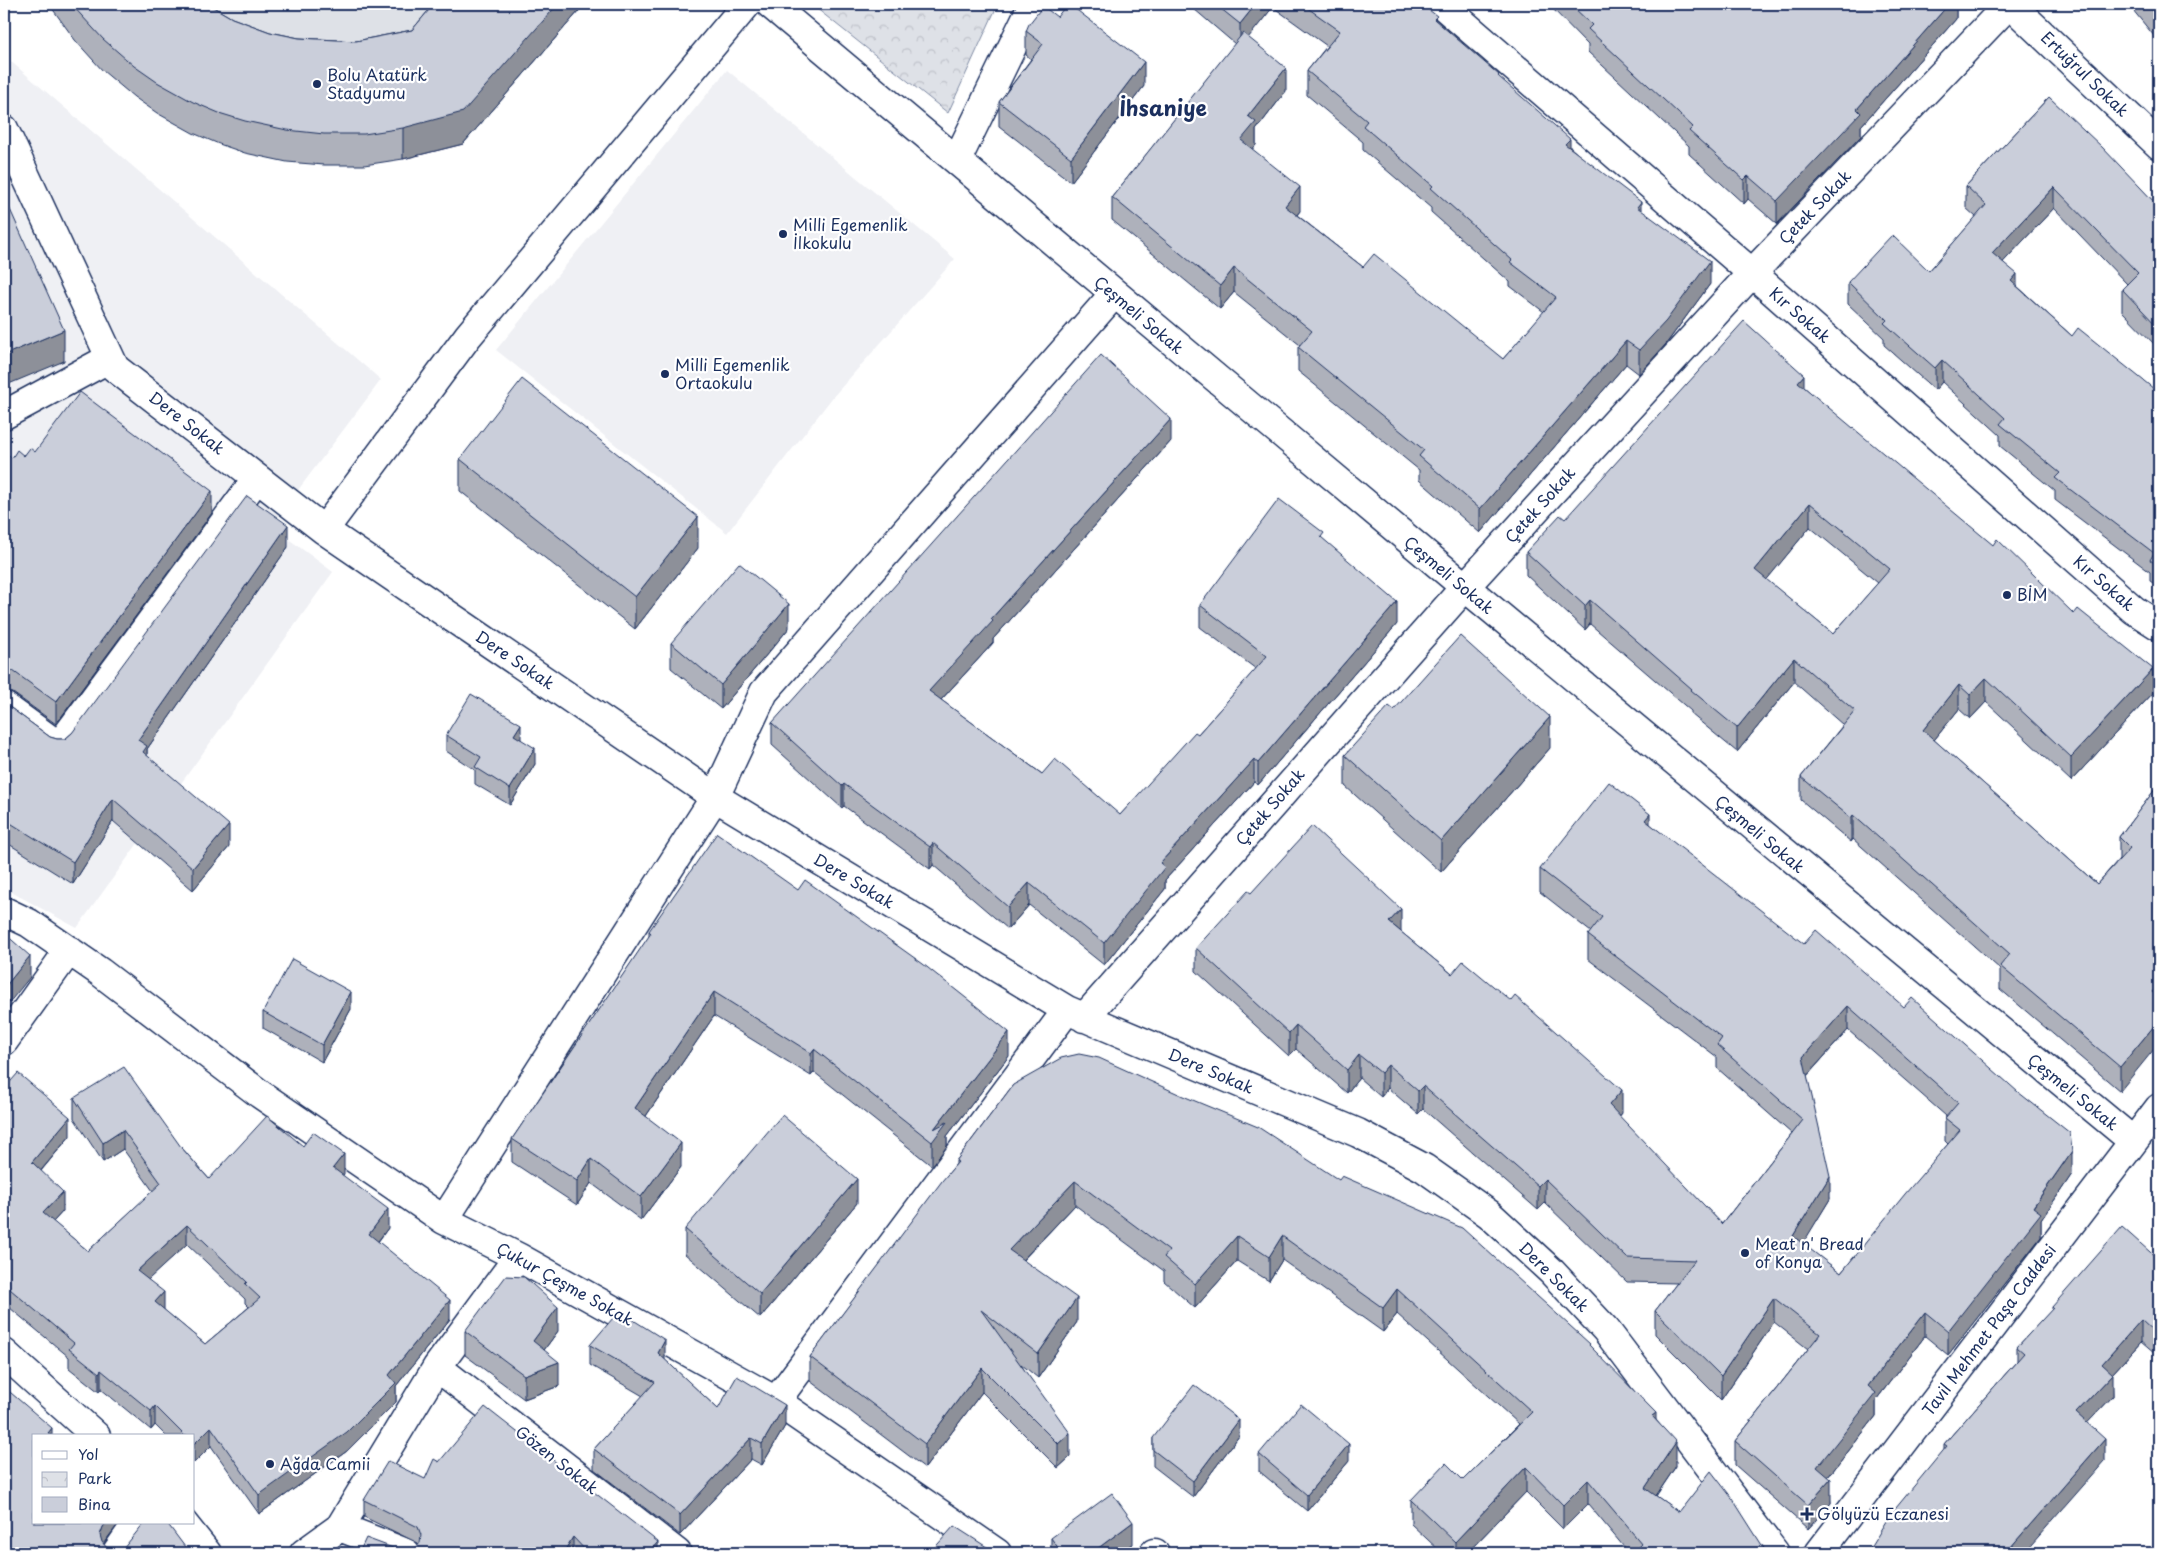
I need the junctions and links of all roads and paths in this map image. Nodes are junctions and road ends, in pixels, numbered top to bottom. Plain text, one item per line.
1 (747, 4) edge
2 (770, 4) edge
3 (1033, 4) edge
4 (1441, 4) edge
5 (2010, 4) edge
6 (4, 129) edge
7 (2159, 145) edge
8 (957, 160) junction
9 (1752, 273) junction
10 (1114, 294) junction
11 (110, 358) junction
12 (4, 415) edge
13 (257, 478) junction
14 (324, 530) junction
15 (1465, 588) junction
16 (2159, 626) edge
17 (4, 706) edge
18 (715, 797) junction
19 (4, 910) edge
20 (68, 950) junction
21 (1076, 1014) junction
22 (4, 1041) edge
23 (2159, 1108) edge
24 (2132, 1141) junction
25 (444, 1220) junction
26 (518, 1257) junction
27 (4, 1353) edge
28 (437, 1367) junction
29 (776, 1401) junction
30 (94, 1434) edge
31 (136, 1524) edge
32 (184, 1524) edge
33 (340, 1528) junction
34 (116, 1553) edge
35 (206, 1553) edge
36 (304, 1553) edge
37 (406, 1553) edge
38 (677, 1553) edge
39 (998, 1553) edge
40 (1775, 1553) edge
41 (1819, 1553) edge

1 - 14 street
2 - 8 street, Çeşmeli Sokak
3 - 8 street
4 - 9 street, Kır Sokak
5 - 7 street, Ertuğrul Sokak
5 - 9 street, Çetek Sokak
6 - 11 street, Dere Sokak
8 - 10 street, Çeşmeli Sokak
9 - 15 street, Çetek Sokak
9 - 16 street, Kır Sokak
10 - 15 street, Çeşmeli Sokak
10 - 18 street
11 - 12 street
11 - 13 street, Dere Sokak
13 - 14 street, Dere Sokak
13 - 17 street
14 - 18 street, Dere Sokak
15 - 21 street, Çetek Sokak
15 - 24 street, Çeşmeli Sokak
18 - 21 street, Dere Sokak
18 - 25 street
19 - 20 street, Çukur Çeşme Sokak
20 - 22 street
20 - 25 street, Çukur Çeşme Sokak
21 - 29 street, Çetek Sokak
21 - 40 street, Dere Sokak
23 - 24 street, Tavil Mehmet Paşa Caddesi
24 - 41 street, Tavil Mehmet Paşa Caddesi
25 - 26 street, Çukur Çeşme Sokak
26 - 28 street
26 - 29 street, Çukur Çeşme Sokak
27 - 30 street
28 - 33 street
28 - 38 street, Gözen Sokak
29 - 39 street, Çukur Çeşme Sokak
31 - 34 street
32 - 35 street
33 - 36 street
33 - 37 street

